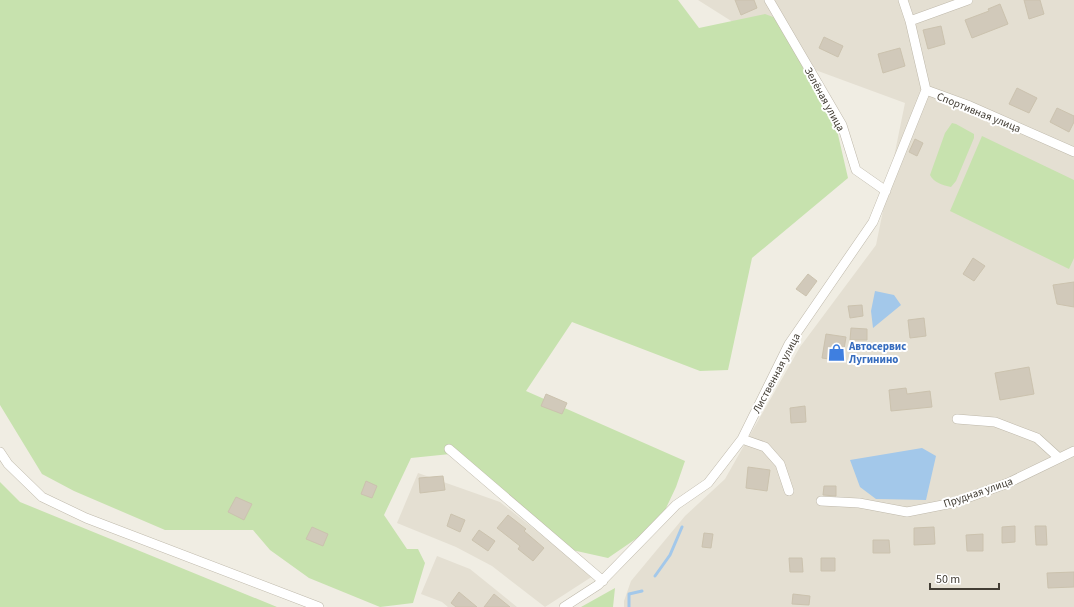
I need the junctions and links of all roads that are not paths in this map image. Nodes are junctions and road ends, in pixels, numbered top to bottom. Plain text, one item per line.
1 (769, 0) edge
2 (903, 0) edge
3 (968, 0) edge
4 (910, 21) junction
5 (926, 90) junction
6 (1074, 152) edge
7 (886, 191) junction
8 (957, 419) dead end
9 (742, 438) junction
10 (449, 449) dead end
11 (1074, 451) edge
12 (0, 452) edge
13 (1059, 458) junction
14 (789, 492) dead end
15 (821, 501) dead end
16 (602, 581) junction
17 (319, 607) edge
18 (564, 607) edge

1 - 7 street, Зелёная улица
2 - 4 street, Спортивная улица
3 - 4 street
4 - 5 street, Спортивная улица
5 - 6 street, Спортивная улица
5 - 7 street, Лиственная улица
7 - 9 street, Лиственная улица
8 - 13 street
9 - 14 street
9 - 16 street, Лиственная улица
10 - 16 street
11 - 13 street, Прудная улица
12 - 17 street
13 - 15 street, Прудная улица
16 - 18 street, Лиственная улица

